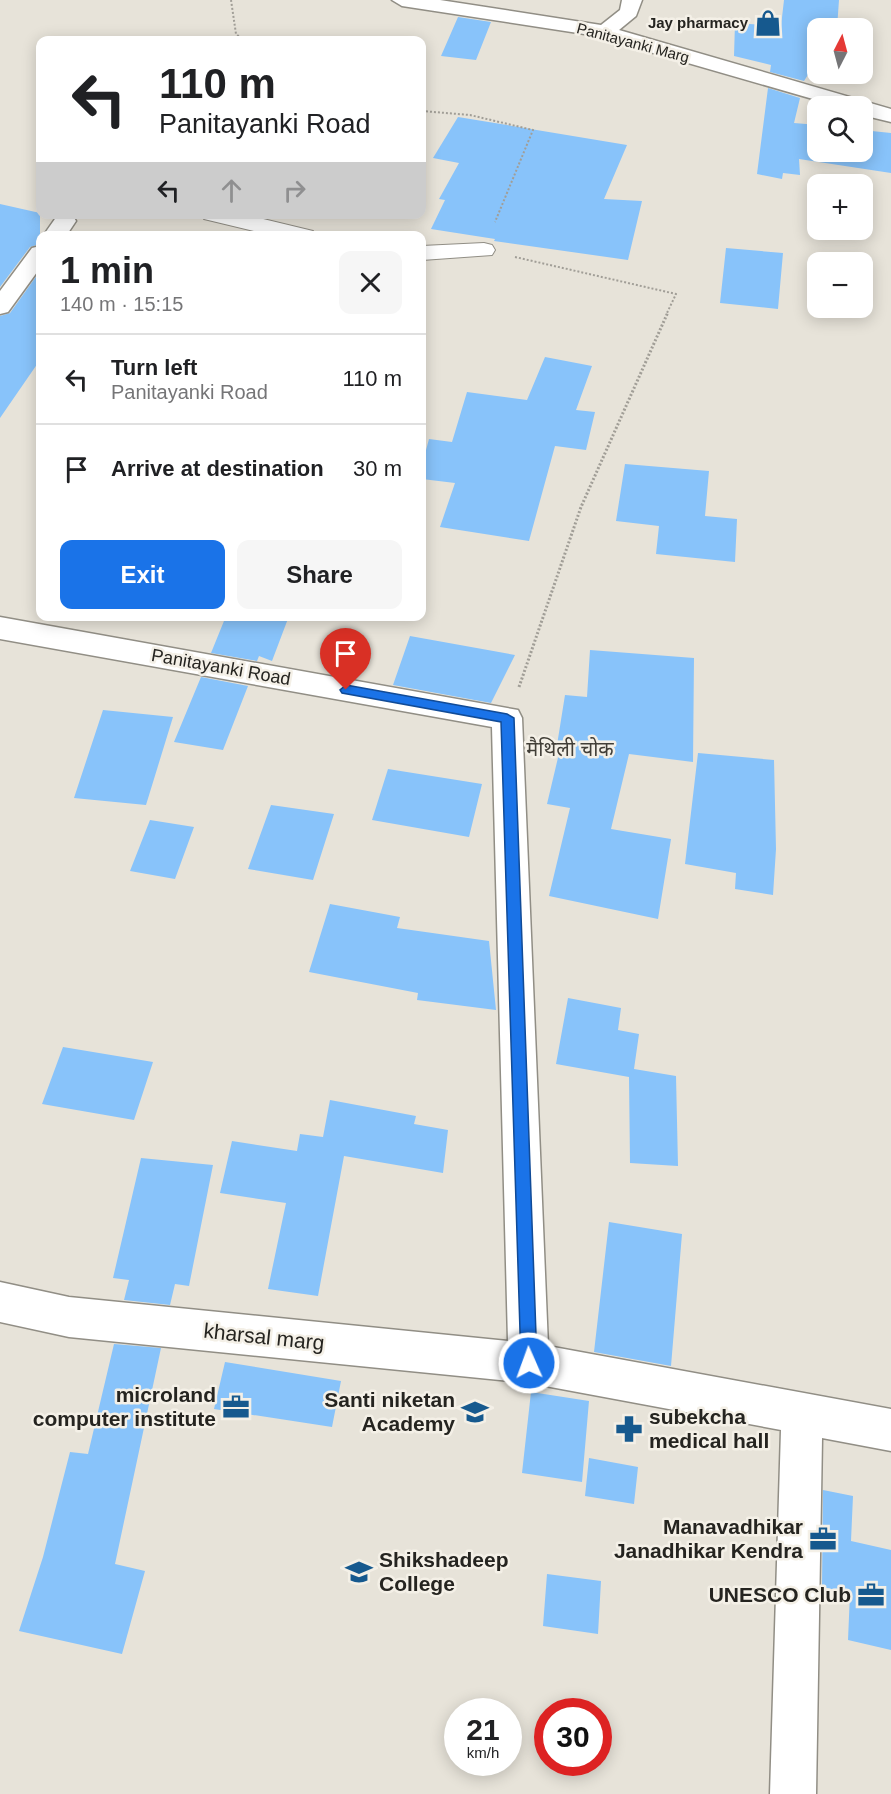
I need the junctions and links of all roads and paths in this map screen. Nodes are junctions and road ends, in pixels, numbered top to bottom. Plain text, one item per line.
1 (231, 0) edge
2 (402, 0) edge
3 (632, 0) edge
4 (603, 33) junction
5 (238, 36) edge
6 (823, 96) edge
7 (426, 111) edge
8 (873, 111) edge
9 (891, 116) edge
10 (233, 219) edge
11 (284, 231) edge
12 (484, 250) junction
13 (426, 253) edge
14 (36, 258) edge
15 (0, 307) edge
16 (0, 628) edge
17 (507, 718) junction
18 (0, 1302) edge
19 (529, 1363) junction
20 (802, 1414) junction
21 (891, 1430) edge
22 (793, 1794) edge

1 - 5 path
2 - 4 street, Panitayanki Marg
3 - 4 street
4 - 6 street, Panitayanki Marg
7 - 12 path
8 - 9 street
10 - 11 street
12 - 13 street
12 - 17 path
14 - 15 street
16 - 17 street, Panitayanki Road
17 - 19 street
18 - 19 street, kharsal marg
19 - 20 street
20 - 21 street
20 - 22 street

